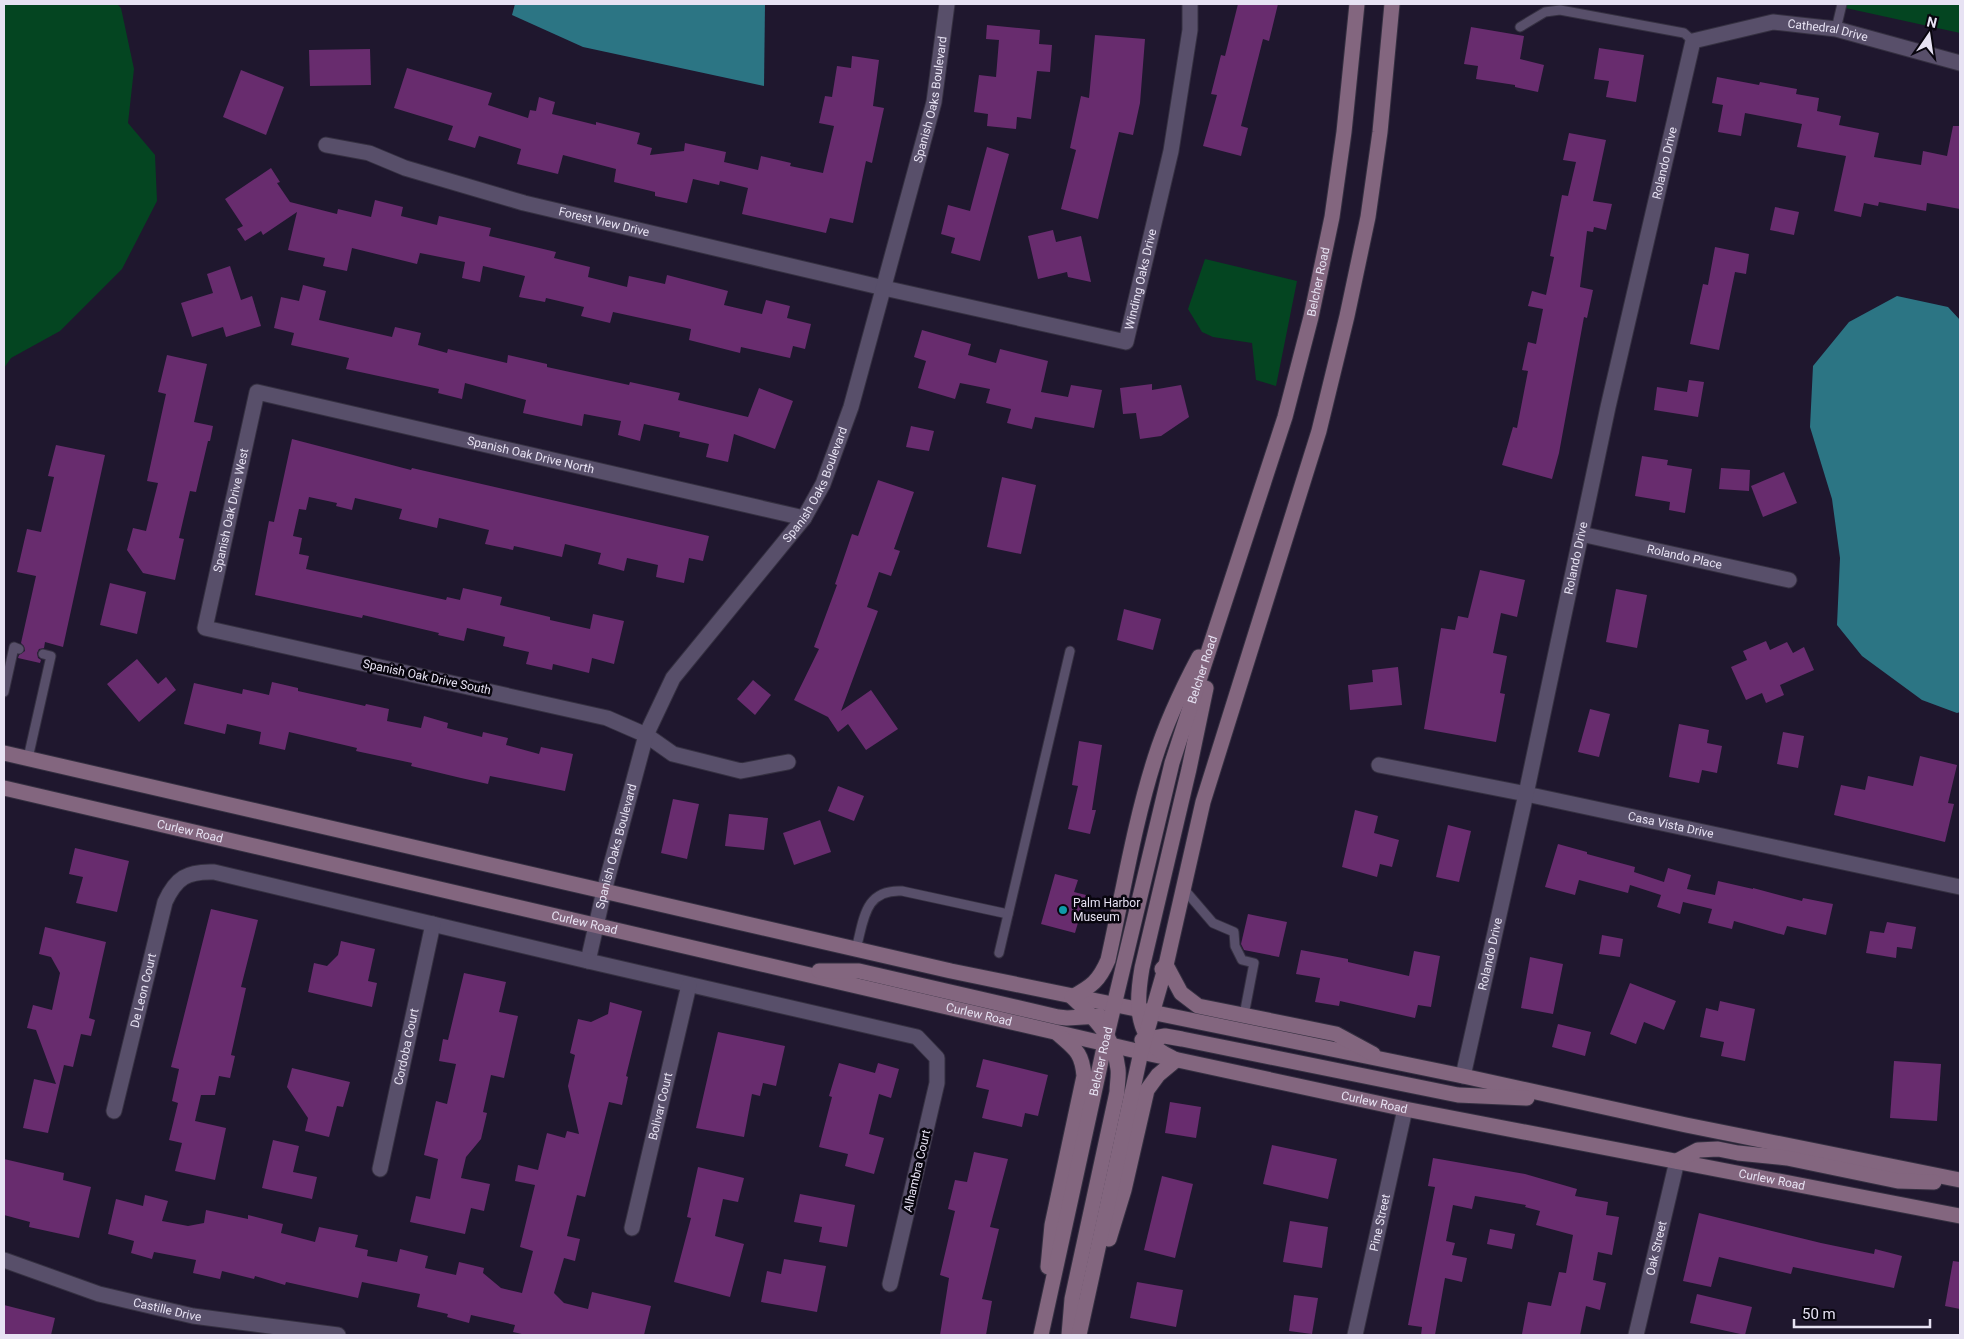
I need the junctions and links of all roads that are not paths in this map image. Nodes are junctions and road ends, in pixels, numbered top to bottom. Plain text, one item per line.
1 (947, 4) edge
2 (1190, 4) edge
3 (1357, 4) edge
4 (1392, 4) edge
5 (1842, 4) edge
6 (1520, 28) dead end
7 (1836, 29) junction
8 (1693, 40) junction
9 (1960, 63) edge
10 (326, 146) dead end
11 (884, 288) junction
12 (257, 392) joint
13 (804, 518) junction
14 (1580, 534) junction
15 (1789, 580) dead end
16 (1220, 615) junction
17 (205, 628) joint
18 (19, 649) dead end
19 (1070, 650) dead end
20 (43, 654) dead end
21 (4, 692) edge
22 (646, 735) junction
23 (4, 752) edge
24 (28, 758) junction
25 (788, 762) dead end
26 (1380, 765) dead end
27 (4, 788) edge
28 (1526, 794) junction
29 (1960, 887) edge
30 (1183, 888) junction
31 (604, 891) junction
32 (1008, 914) junction
33 (433, 924) junction
34 (596, 925) junction
35 (856, 949) junction
36 (999, 953) dead end
37 (588, 962) junction
38 (1166, 965) junction
39 (791, 971) junction
40 (689, 985) junction
41 (1072, 997) junction
42 (1130, 1008) junction
43 (1244, 1015) junction
44 (1094, 1017) junction
45 (1055, 1032) junction
46 (1145, 1041) junction
47 (1113, 1046) junction
48 (1176, 1060) junction
49 (1388, 1061) junction
50 (1463, 1076) junction
51 (1569, 1099) junction
52 (1405, 1109) junction
53 (114, 1111) dead end
54 (1677, 1161) junction
55 (380, 1169) dead end
56 (1960, 1181) edge
57 (1960, 1206) edge
58 (1921, 1209) junction
59 (1960, 1216) edge
60 (632, 1228) dead end
61 (4, 1260) edge
62 (890, 1284) dead end
63 (1042, 1334) edge
64 (338, 1335) edge
65 (1069, 1335) edge
66 (1080, 1335) edge
67 (1355, 1335) edge
68 (1636, 1335) edge

1 - 11 street, Spanish Oaks Boulevard
2 - 11 street, Winding Oaks Drive
3 - 16 main road, Belcher Road
4 - 30 main road, Belcher Road
5 - 7 lane
6 - 8 lane
7 - 8 street, Cathedral Drive
7 - 9 street, Cathedral Drive
8 - 14 street, Rolando Drive
10 - 11 street, Forest View Drive
11 - 13 street, Spanish Oaks Boulevard
12 - 13 street, Spanish Oak Drive North
12 - 17 street, Spanish Oak Drive West
13 - 22 street, Spanish Oaks Boulevard
14 - 15 street, Rolando Place
14 - 28 street, Rolando Drive
16 - 41 main road
16 - 42 main road
16 - 42 main road, Belcher Road
17 - 22 street, Spanish Oak Drive South
18 - 21 lane
19 - 32 lane
20 - 24 lane
22 - 25 street, Spanish Oak Drive South
22 - 31 street, Spanish Oaks Boulevard
23 - 24 main road
24 - 31 main road
26 - 28 street, Casa Vista Drive
27 - 34 main road, Curlew Road
28 - 29 street, Casa Vista Drive
28 - 50 street, Rolando Drive
30 - 38 main road, Belcher Road
30 - 43 lane
31 - 34 street, Spanish Oaks Boulevard
31 - 35 main road
32 - 35 lane
32 - 36 lane
33 - 37 street
33 - 53 street, De Leon Court
33 - 55 street, Cordoba Court
34 - 37 street, Spanish Oaks Boulevard
34 - 39 main road, Curlew Road
35 - 41 main road
37 - 40 street
38 - 42 main road, Belcher Road
38 - 43 main road
39 - 44 main road
39 - 45 main road, Curlew Road
40 - 60 street, Bolivar Court
40 - 62 street, Alhambra Court
41 - 42 main road
41 - 44 main road
42 - 44 main road
42 - 46 main road, Belcher Road
42 - 47 main road, Belcher Road
42 - 49 main road
43 - 49 main road
44 - 47 main road
45 - 47 main road, Curlew Road
45 - 63 main road
46 - 47 main road, Curlew Road
46 - 48 main road, Curlew Road
46 - 51 main road
46 - 66 main road, Belcher Road
47 - 63 main road, Belcher Road
47 - 65 main road
48 - 52 main road, Curlew Road
48 - 66 main road
49 - 50 main road
50 - 51 main road
51 - 56 main road
52 - 54 main road, Curlew Road
52 - 67 street, Pine Street
54 - 56 main road
54 - 58 main road, Curlew Road
54 - 68 street, Oak Street
57 - 58 main road
58 - 59 main road, Curlew Road
61 - 64 street, Castille Drive

